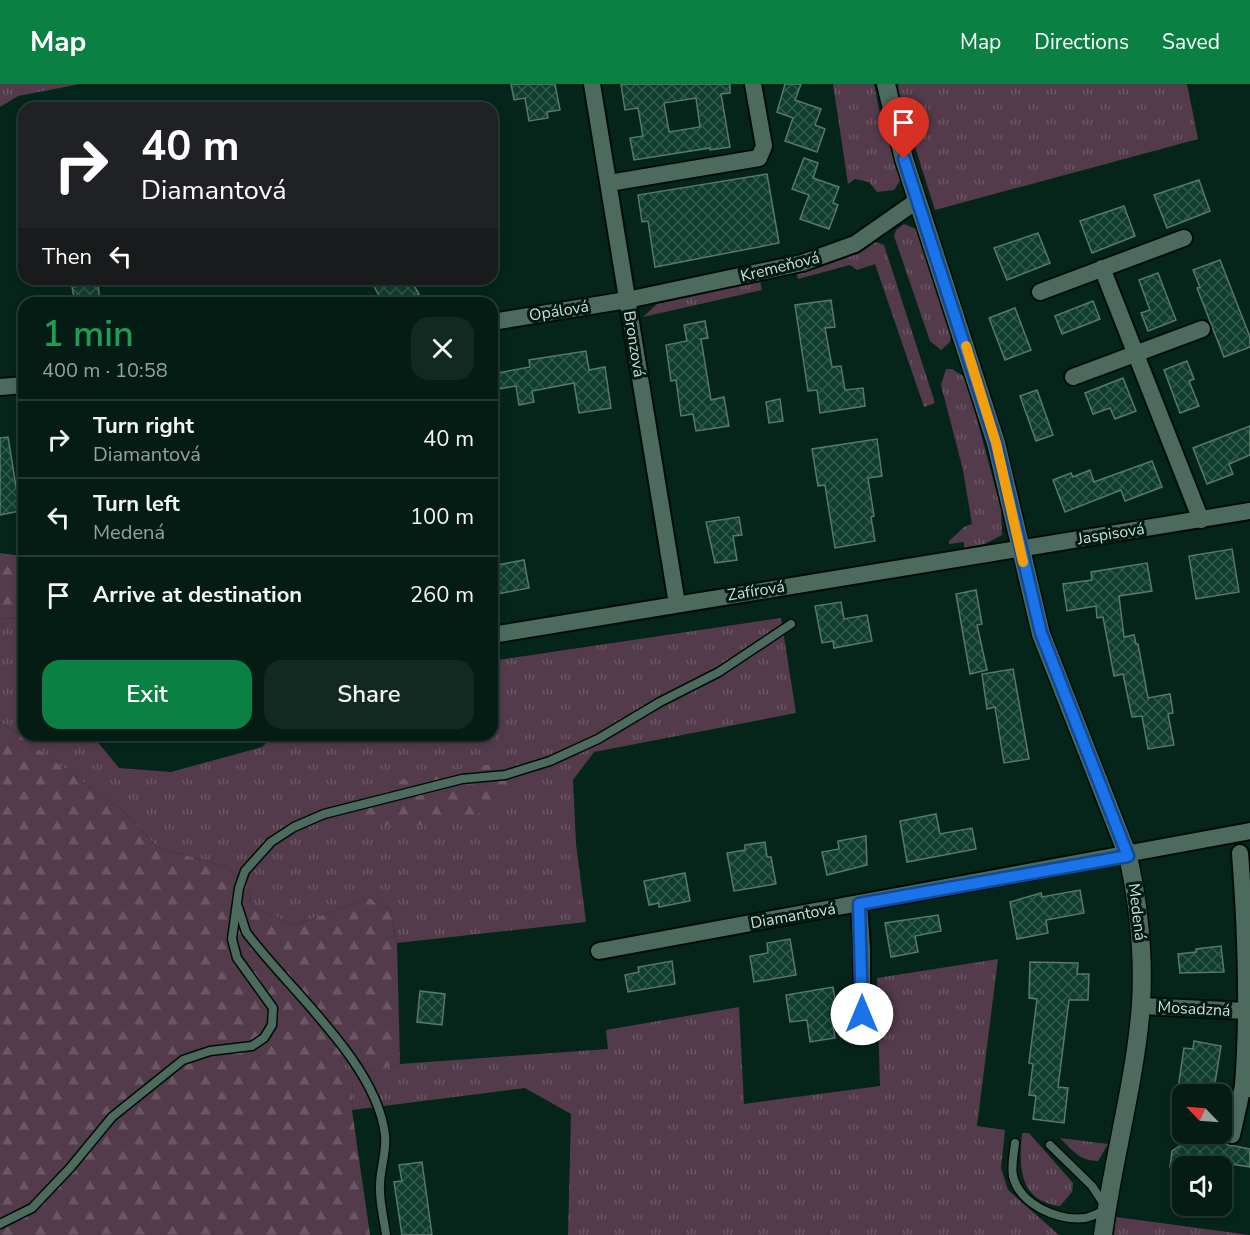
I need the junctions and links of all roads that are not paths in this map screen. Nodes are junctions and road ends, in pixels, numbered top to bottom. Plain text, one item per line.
1 (592, 84) edge
2 (753, 84) edge
3 (886, 84) edge
4 (609, 183) junction
5 (918, 200) junction
6 (1184, 238) dead end
7 (1102, 268) junction
8 (1040, 292) dead end
9 (627, 300) junction
10 (498, 321) edge
11 (1202, 329) dead end
12 (1134, 354) junction
13 (1073, 377) dead end
14 (18, 386) edge
15 (0, 387) edge
16 (1250, 511) edge
17 (1201, 520) junction
18 (1021, 549) junction
19 (677, 604) junction
20 (791, 624) dead end
21 (498, 634) edge
22 (1250, 831) edge
23 (1240, 853) dead end
24 (1128, 856) junction
25 (859, 904) junction
26 (237, 907) junction
27 (1248, 938) edge
28 (599, 951) dead end
29 (1141, 1006) junction
30 (1247, 1011) junction
31 (862, 1034) dead end
32 (1246, 1088) edge
33 (1232, 1135) dead end
34 (1015, 1143) dead end
35 (1050, 1145) dead end
36 (1107, 1209) junction
37 (0, 1224) edge
38 (386, 1235) edge
39 (1104, 1235) edge

1 - 4 street, Bronzová
2 - 4 street
3 - 5 street, Medená
4 - 9 street, Bronzová
5 - 9 street, Kremeňová
5 - 18 street, Medená
6 - 7 street
7 - 8 street
7 - 12 street
9 - 10 street, Opálová
9 - 19 street, Bronzová
11 - 12 street
12 - 13 street
12 - 17 street
14 - 15 street
16 - 17 street, Jaspisová
17 - 18 street, Jaspisová
18 - 19 street, Zafírová
18 - 24 street, Medená
19 - 21 street, Zafírová
20 - 26 lane
22 - 24 street
23 - 27 street, Mosadzná
24 - 25 street, Diamantová
24 - 29 street, Medená
25 - 28 street, Diamantová
25 - 31 street
26 - 37 lane
26 - 38 lane
27 - 30 street, Mosadzná
29 - 30 street, Mosadzná
29 - 36 street, Medená
30 - 32 street, Mosadzná
32 - 33 street, Mosadzná
34 - 36 lane
35 - 36 lane
36 - 39 street, Medená

